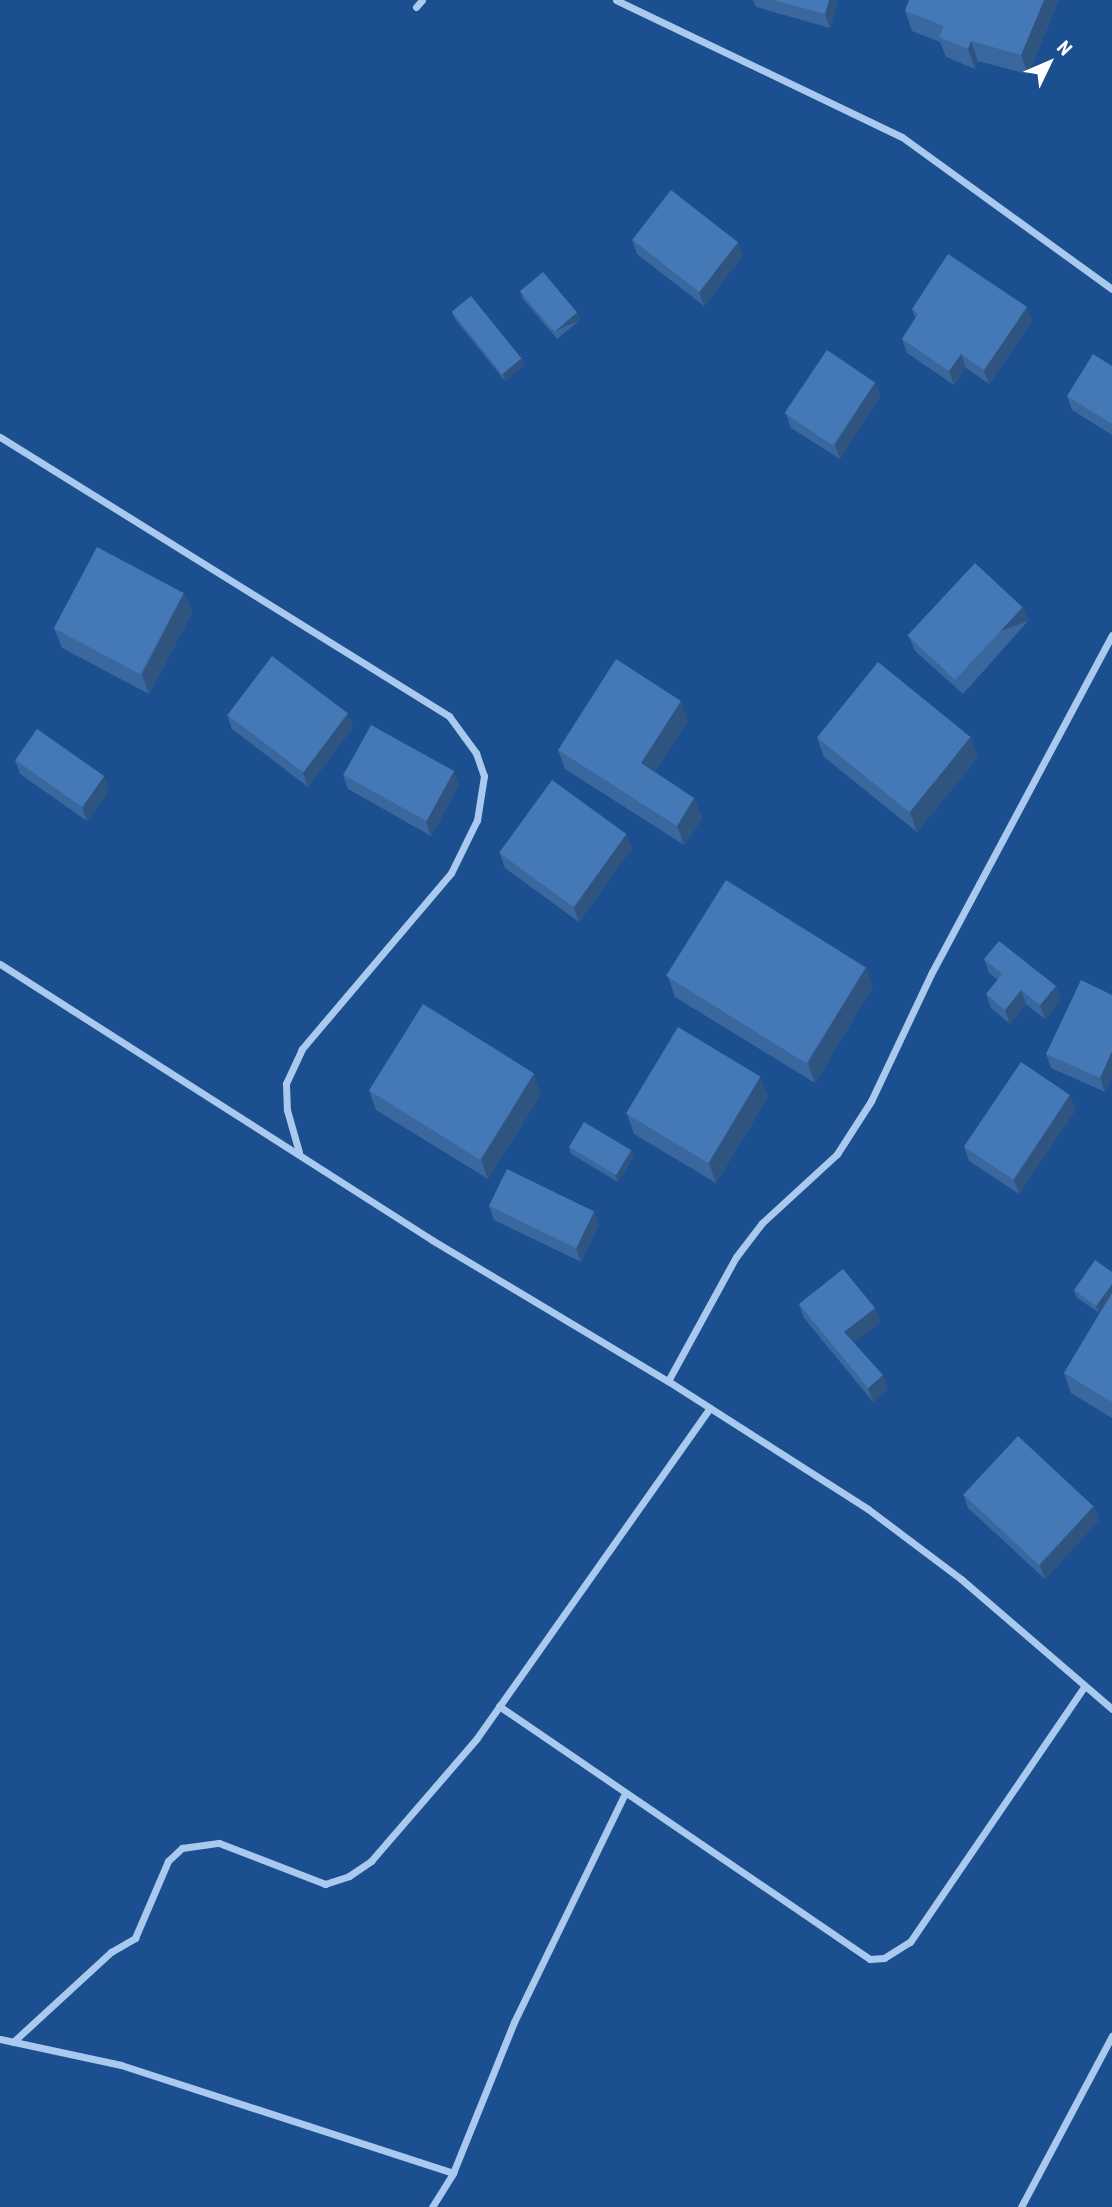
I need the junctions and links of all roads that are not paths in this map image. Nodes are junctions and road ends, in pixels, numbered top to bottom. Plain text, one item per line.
1 (616, 0) edge
2 (1112, 289) edge
3 (0, 436) edge
4 (1112, 635) edge
5 (0, 964) edge
6 (299, 1153) junction
7 (668, 1381) junction
8 (710, 1408) junction
9 (1084, 1687) junction
10 (499, 1706) junction
11 (1112, 1709) edge
12 (624, 1795) junction
13 (1112, 2036) edge
14 (0, 2039) edge
15 (13, 2042) junction
16 (453, 2173) junction
17 (432, 2207) edge
18 (1021, 2207) edge

1 - 2 street
3 - 6 street
4 - 7 street
5 - 6 street
6 - 7 street
7 - 8 street
8 - 9 street
8 - 10 street
9 - 11 street
9 - 12 street
10 - 12 street
10 - 15 street
12 - 16 street
13 - 18 street
14 - 15 street
15 - 16 street
16 - 17 street

